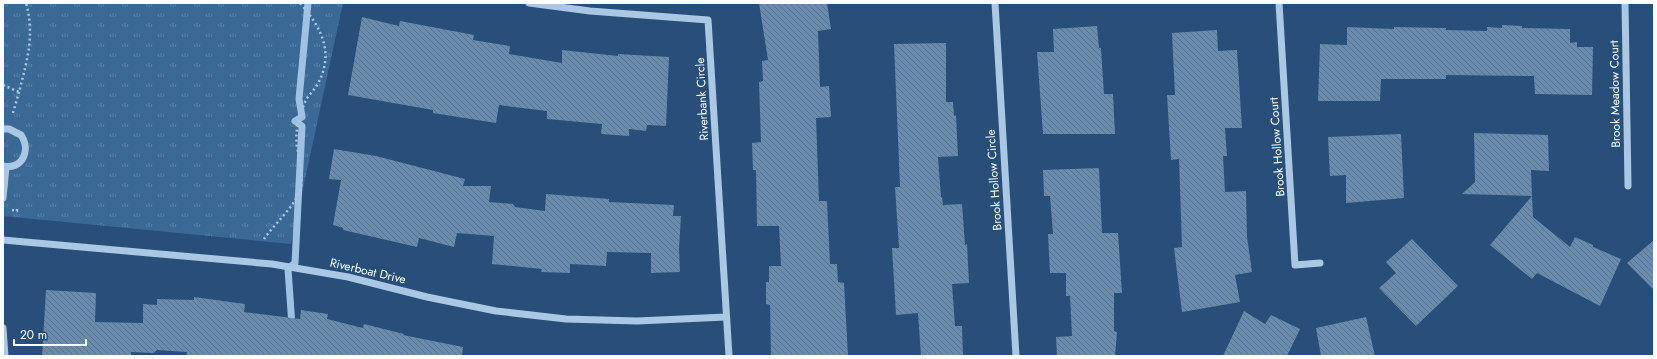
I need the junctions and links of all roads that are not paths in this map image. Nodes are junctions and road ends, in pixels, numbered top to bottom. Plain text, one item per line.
1 (529, 3) edge
2 (994, 3) edge
3 (1279, 3) edge
4 (1625, 3) edge
5 (3, 129) edge
6 (4, 166) edge
7 (1628, 186) dead end
8 (3, 198) edge
9 (3, 240) edge
10 (1320, 263) dead end
11 (726, 317) junction
12 (3, 328) edge
13 (5, 356) edge
14 (729, 356) edge
15 (1016, 356) edge

1 - 11 street, Riverbank Circle
2 - 15 street, Brook Hollow Circle
3 - 10 street, Brook Hollow Court
4 - 7 street, Brook Meadow Court
5 - 6 street
6 - 8 street
9 - 11 street, Riverboat Drive
11 - 14 street, Riverbank Circle
12 - 13 street

